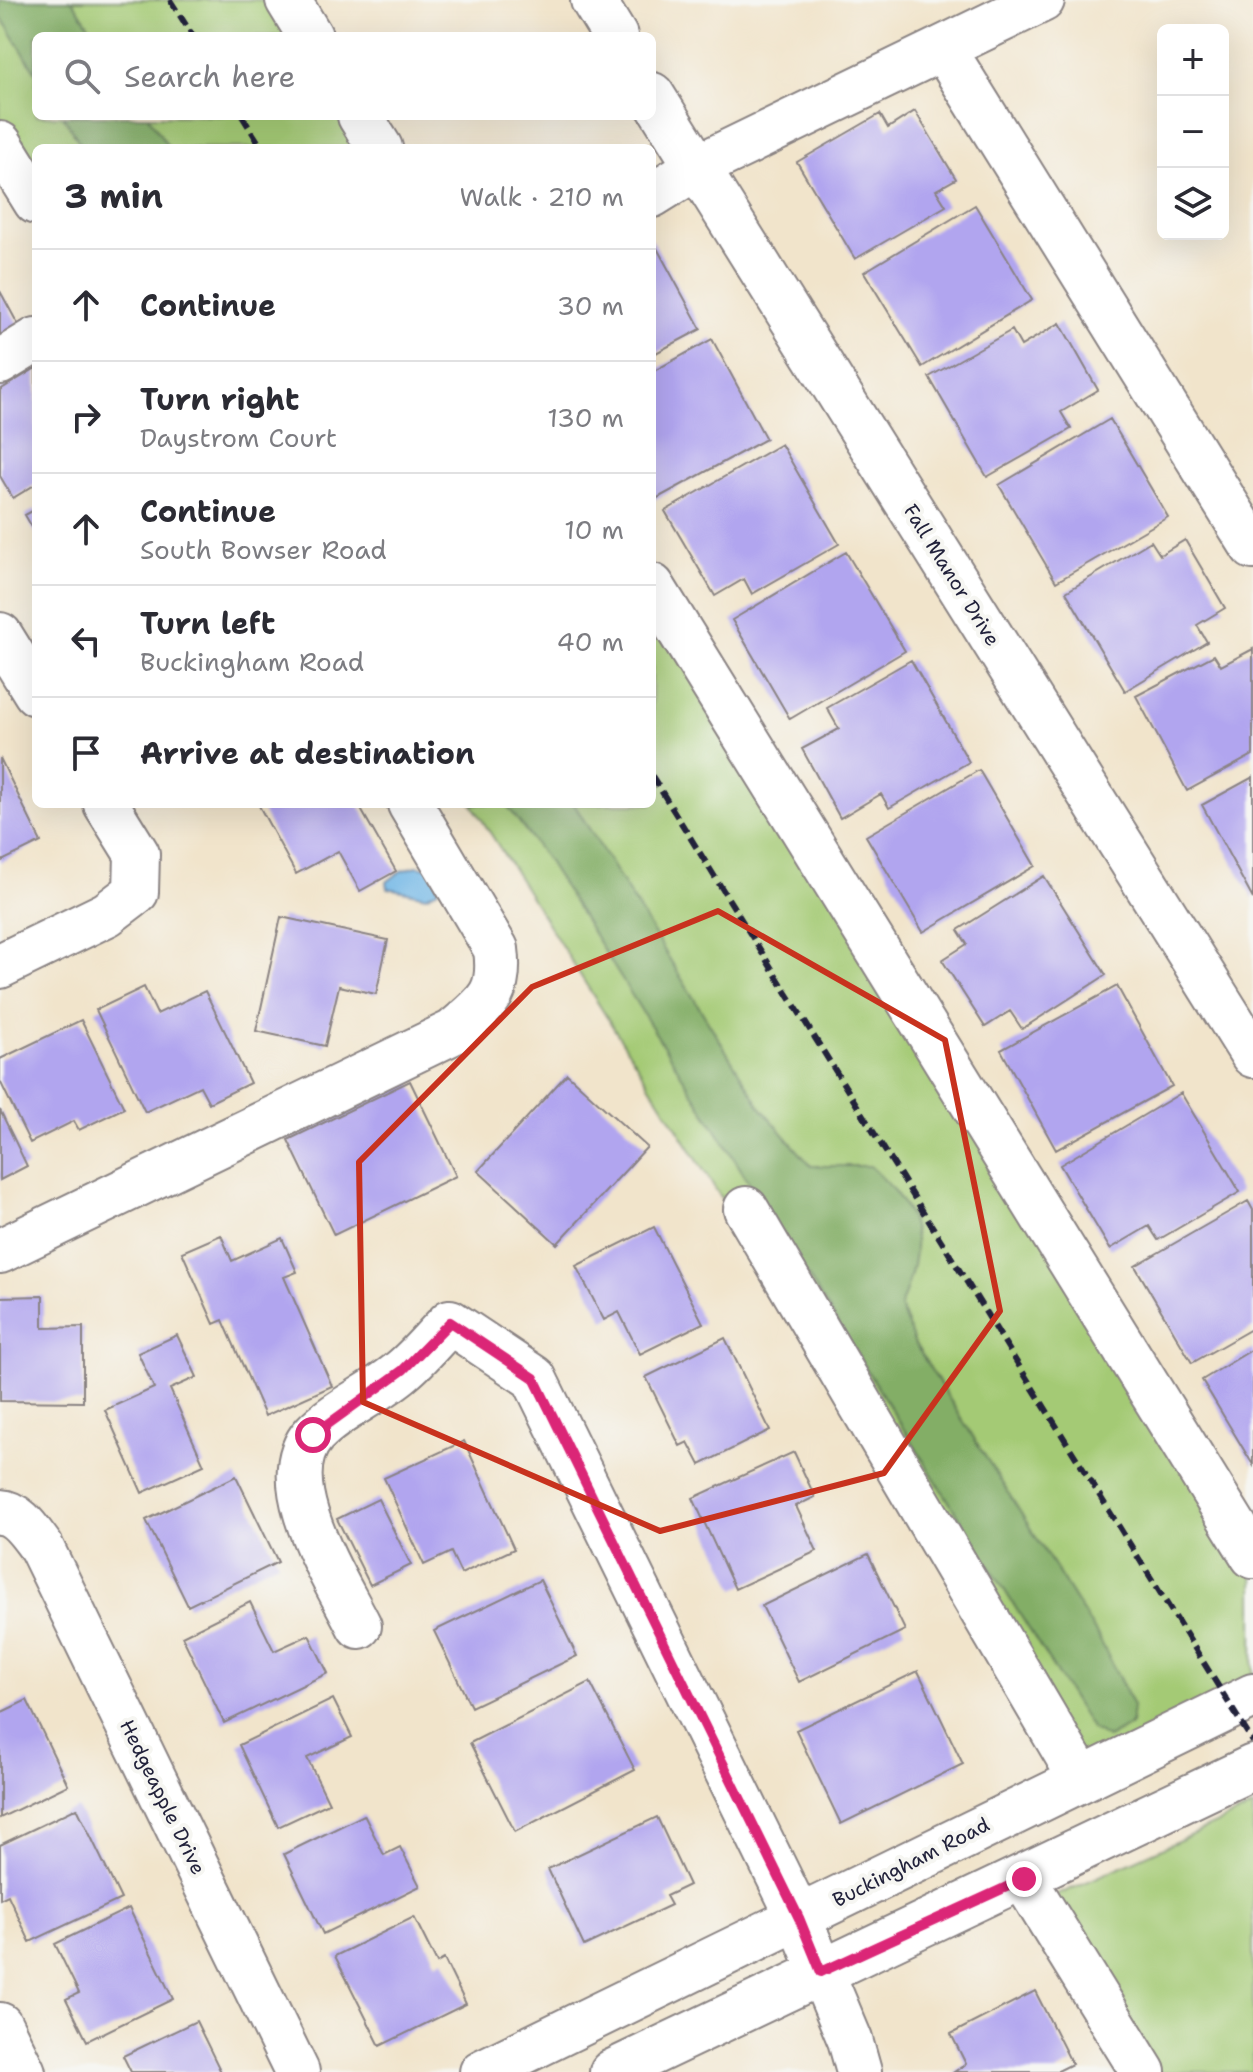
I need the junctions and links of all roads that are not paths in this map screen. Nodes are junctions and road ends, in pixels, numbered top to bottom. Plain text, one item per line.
1 (288, 0) edge
2 (593, 0) edge
3 (1042, 0) edge
4 (308, 32) edge
5 (613, 32) edge
6 (943, 48) junction
7 (656, 101) edge
8 (362, 120) edge
9 (0, 144) edge
10 (378, 144) edge
11 (697, 167) junction
12 (656, 193) edge
13 (32, 196) edge
14 (32, 342) edge
15 (0, 362) edge
16 (1253, 547) edge
17 (656, 592) edge
18 (108, 808) edge
19 (412, 808) edge
20 (0, 966) edge
21 (1253, 1055) edge
22 (746, 1209) dead end
23 (0, 1251) edge
24 (12, 1518) edge
25 (1253, 1556) edge
26 (359, 1626) dead end
27 (1253, 1696) edge
28 (1253, 1767) edge
29 (1080, 1777) junction
30 (1024, 1879) junction
31 (799, 1918) junction
32 (821, 1972) junction
33 (0, 2025) edge
34 (23, 2072) edge
35 (297, 2072) edge
36 (482, 2072) edge
37 (612, 2072) edge
38 (859, 2072) edge
39 (1143, 2072) edge

1 - 4 street
2 - 5 street
3 - 6 street
6 - 11 street
6 - 16 street
7 - 11 street, Fall Manor Drive
8 - 10 street
9 - 13 street
11 - 12 street
11 - 21 street, Fall Manor Drive
14 - 15 street
17 - 25 street
18 - 20 street
19 - 23 street
22 - 29 street
24 - 35 street, Hedgeapple Drive
26 - 31 street
27 - 29 street, Buckingham Road
28 - 30 street
29 - 31 street, Buckingham Road
30 - 32 street
30 - 39 street
31 - 32 street
31 - 36 street, Buckingham Road
32 - 37 street
32 - 38 street
33 - 34 street

